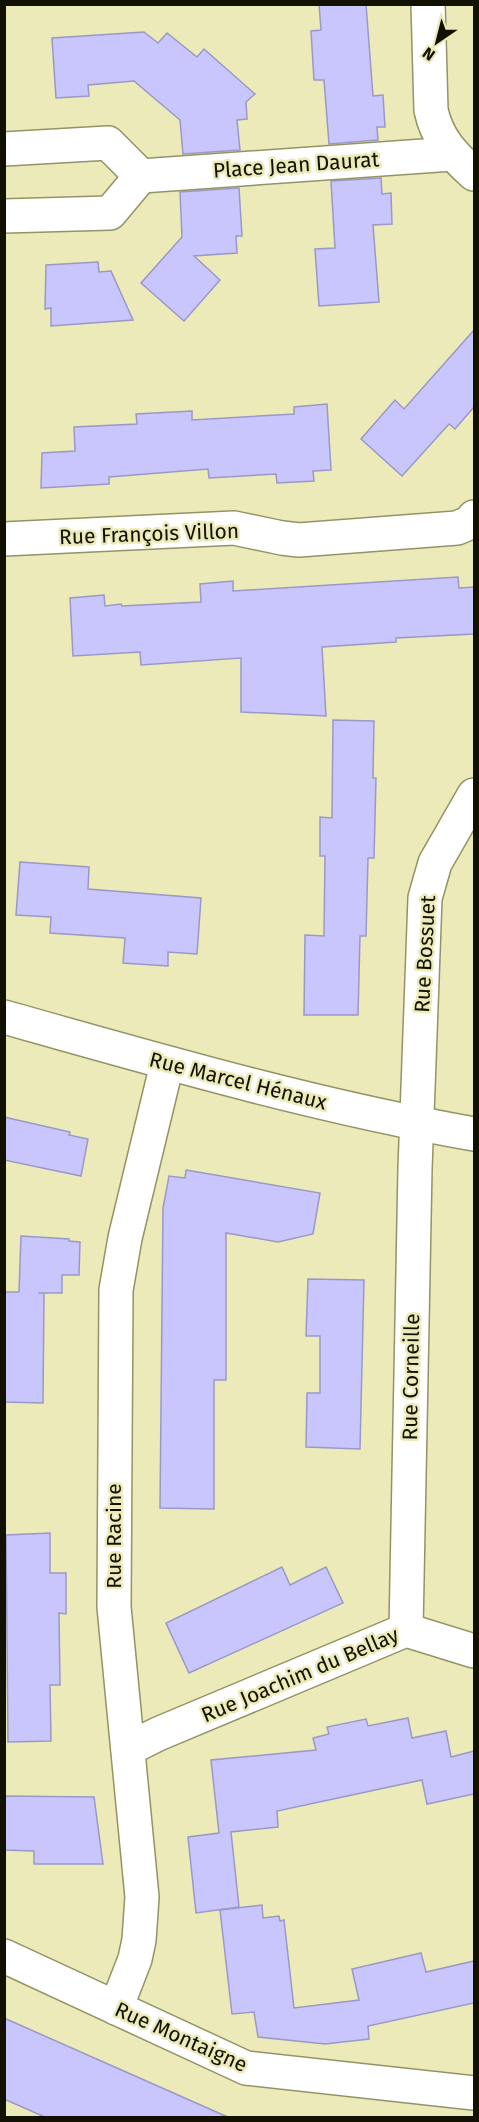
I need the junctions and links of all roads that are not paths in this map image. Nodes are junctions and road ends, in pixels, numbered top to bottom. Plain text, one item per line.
1 (428, 4) edge
2 (4, 149) edge
3 (463, 164) edge
4 (141, 176) junction
5 (4, 216) edge
6 (473, 521) edge
7 (4, 539) edge
8 (474, 795) edge
9 (4, 1017) edge
10 (167, 1064) junction
11 (417, 1124) junction
12 (474, 1134) edge
13 (406, 1630) junction
14 (474, 1651) edge
15 (128, 1749) junction
16 (4, 1956) edge
17 (116, 2008) junction
18 (474, 2093) edge

1 - 3 street
2 - 4 street
3 - 4 street, Place Jean Daurat
4 - 5 street
6 - 7 street, Rue François Villon
8 - 11 street, Rue Bossuet
9 - 10 street, Rue Marcel Hénaux
10 - 11 street, Rue Marcel Hénaux
10 - 15 street, Rue Racine
11 - 12 street, Rue Marcel Hénaux
11 - 13 street, Rue Corneille
13 - 14 street, Rue Joachim du Bellay
13 - 15 street, Rue Joachim du Bellay
15 - 17 street, Rue Racine
16 - 17 street, Rue Montaigne
17 - 18 street, Rue Montaigne

